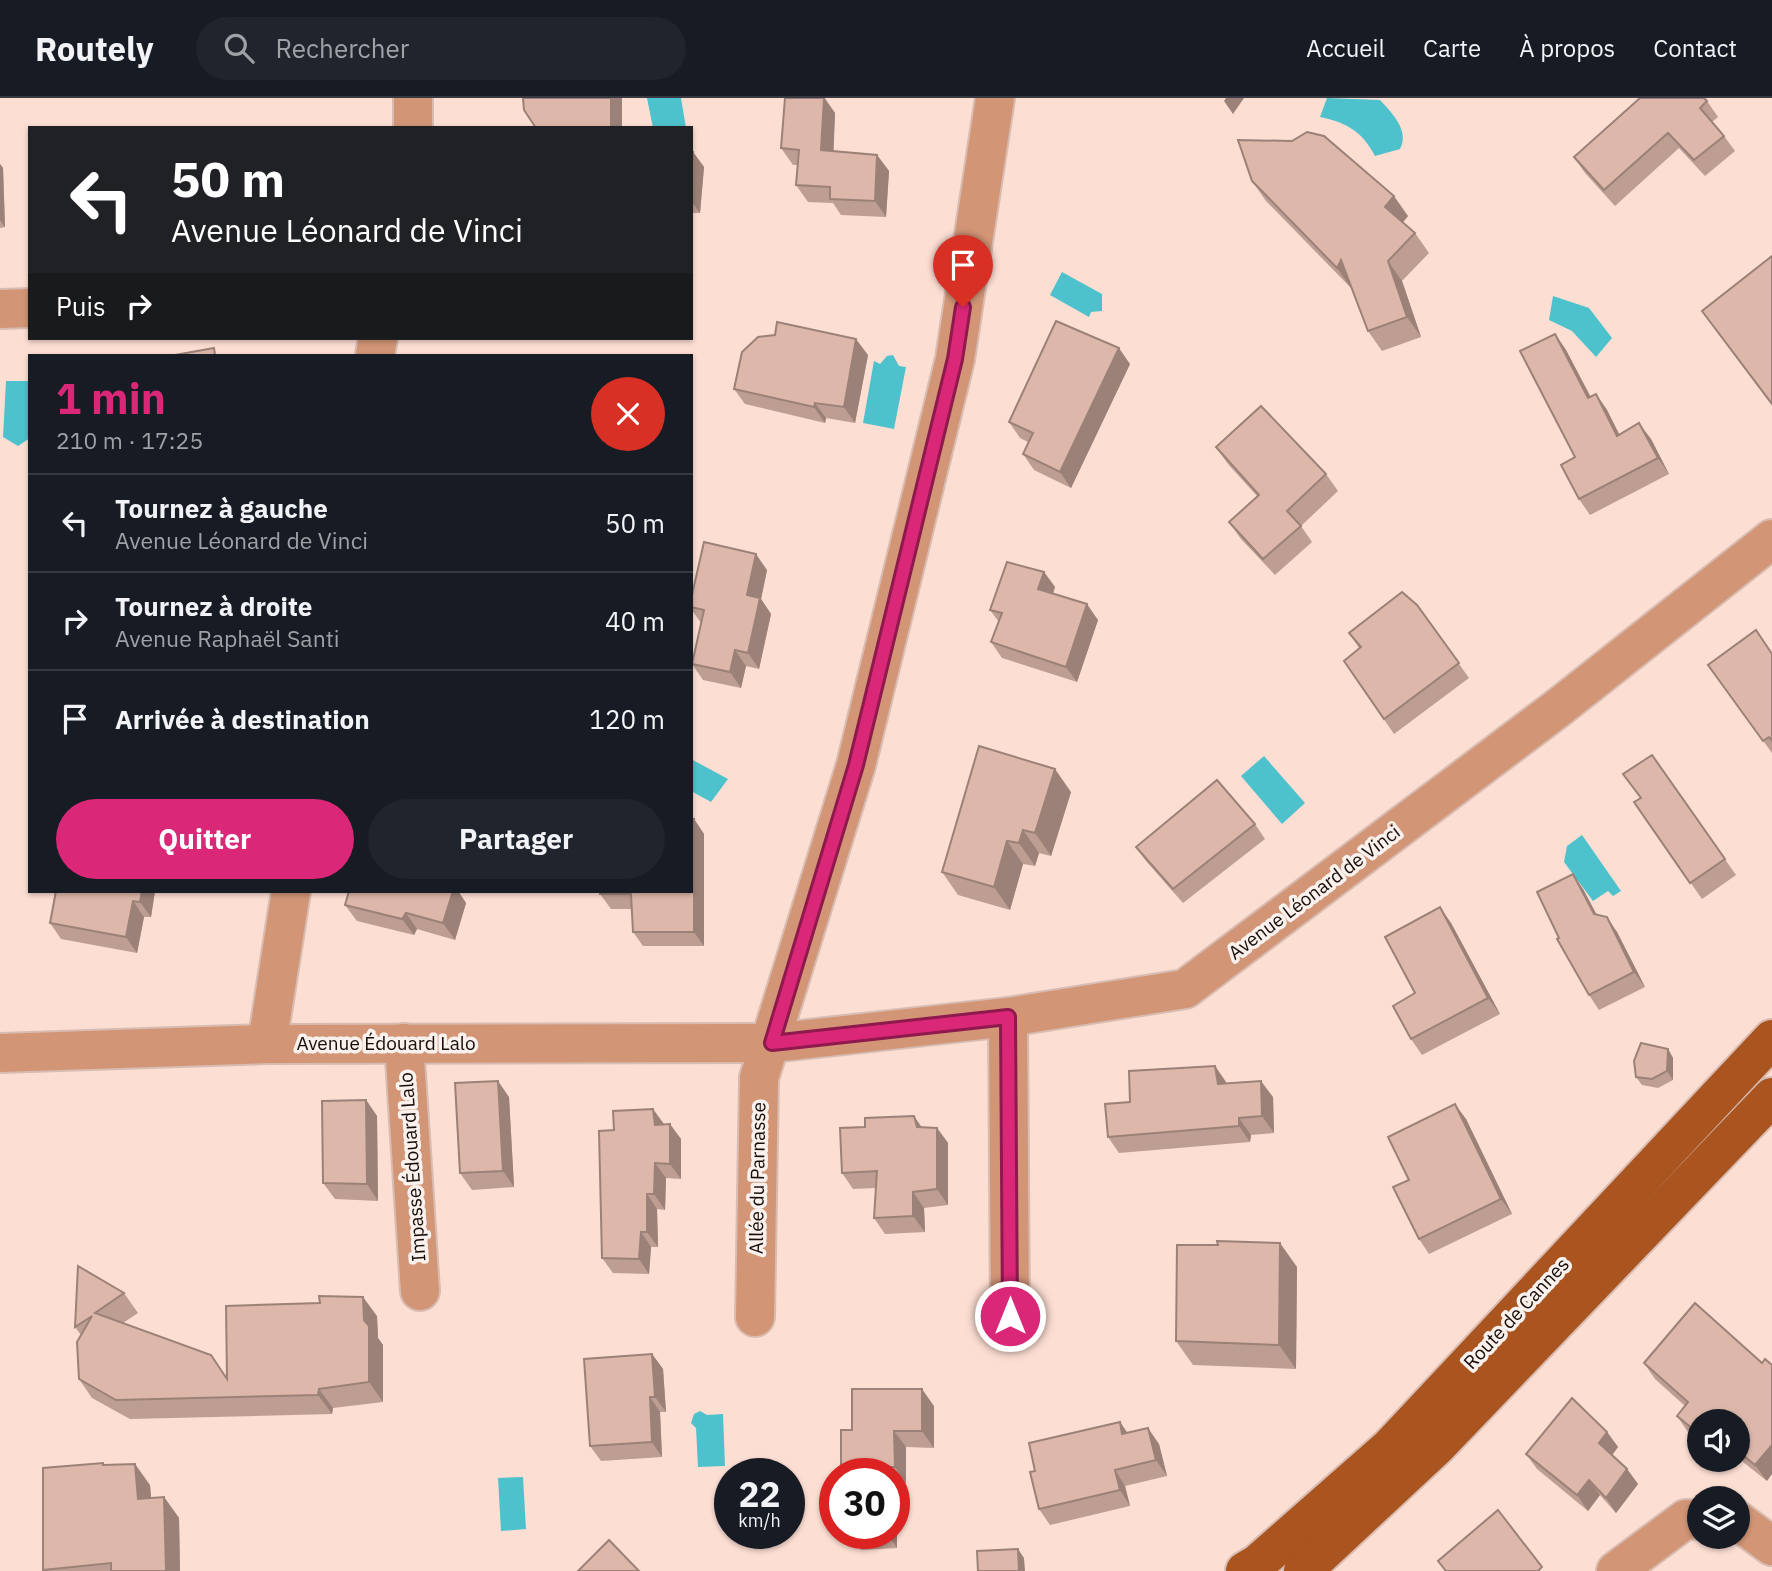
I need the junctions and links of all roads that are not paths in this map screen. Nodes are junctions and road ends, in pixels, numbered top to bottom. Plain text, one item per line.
1 (413, 98) edge
2 (995, 98) edge
3 (413, 126) edge
4 (28, 308) edge
5 (0, 309) edge
6 (1772, 539) edge
7 (291, 893) edge
8 (1008, 1017) junction
9 (1772, 1039) edge
10 (404, 1043) junction
11 (772, 1043) junction
12 (267, 1044) junction
13 (0, 1053) edge
14 (1772, 1097) edge
15 (420, 1291) dead end
16 (1010, 1316) dead end
17 (755, 1317) dead end
18 (1687, 1519) edge
19 (1750, 1530) edge
20 (1772, 1546) edge
21 (1245, 1571) edge
22 (1303, 1571) edge
23 (1616, 1571) edge

1 - 3 street
2 - 11 street, Allée du Parnasse
4 - 5 street
6 - 8 street, Avenue Léonard de Vinci
7 - 12 street
8 - 11 street, Avenue Léonard de Vinci
8 - 16 street
9 - 21 main road, Route de Cannes
10 - 11 street, Avenue Édouard Lalo
10 - 12 street, Avenue Édouard Lalo
10 - 15 street, Impasse Édouard Lalo
11 - 17 street, Allée du Parnasse
12 - 13 street, Avenue Édouard Lalo
14 - 22 main road, Route de Cannes
18 - 23 street
19 - 20 street

